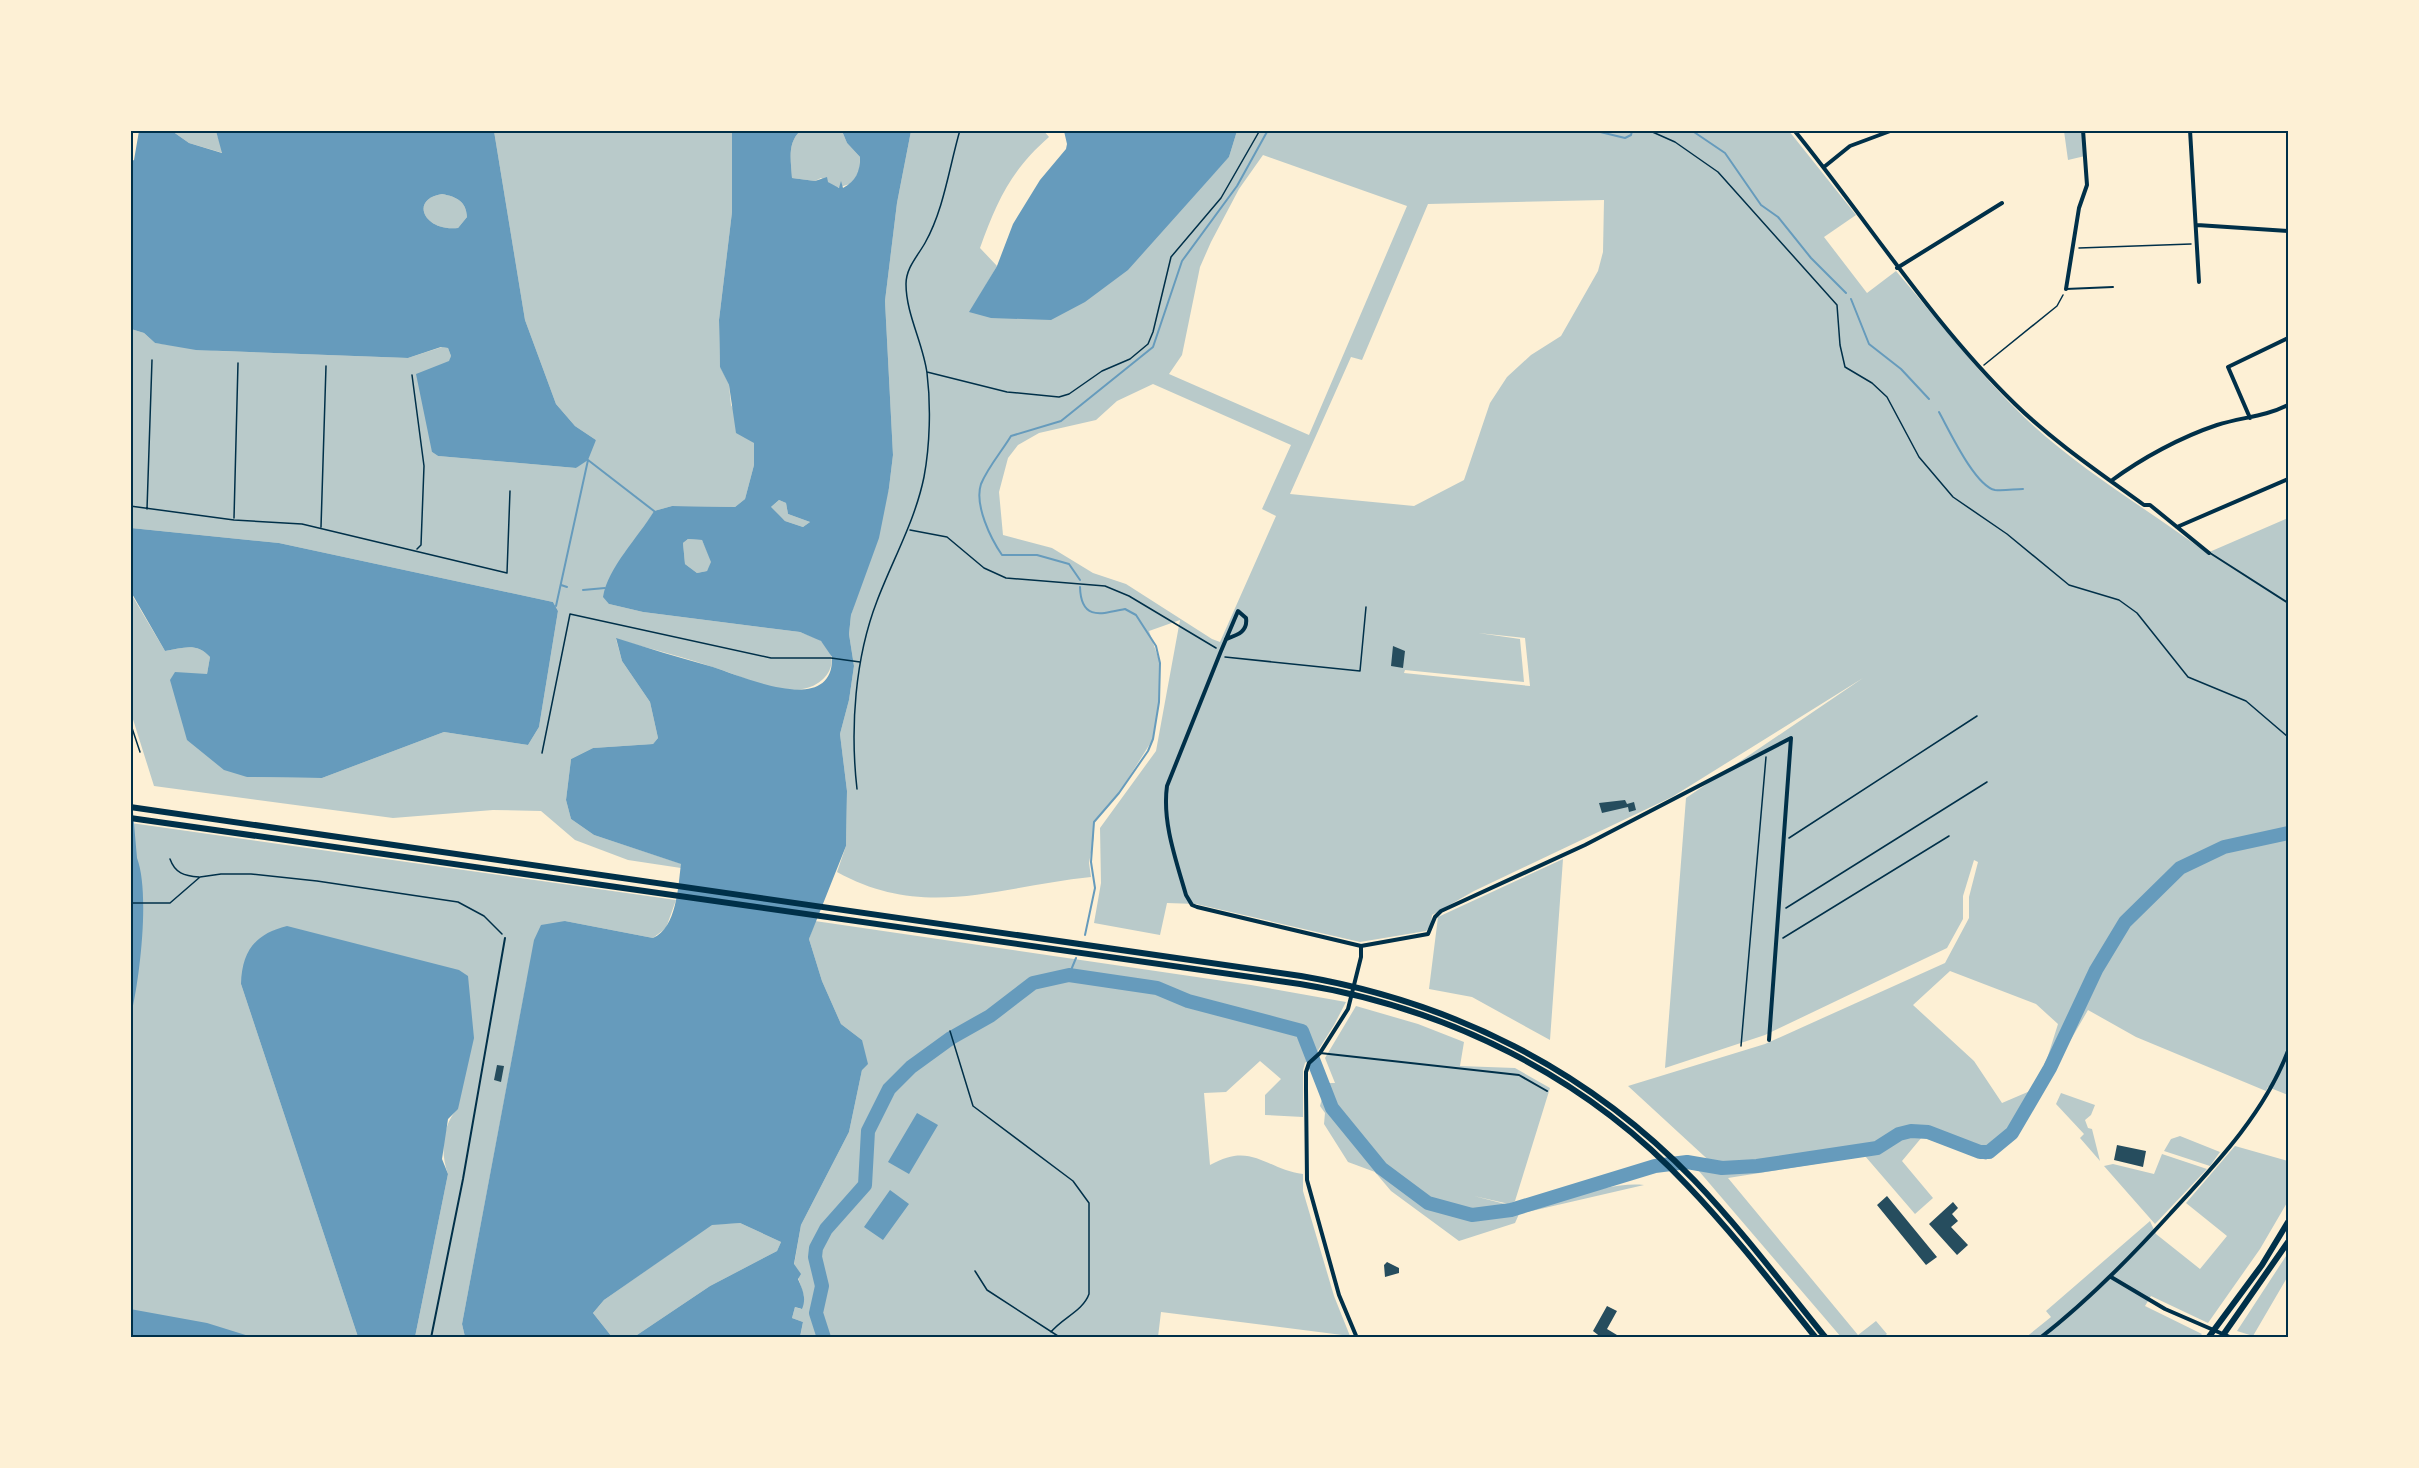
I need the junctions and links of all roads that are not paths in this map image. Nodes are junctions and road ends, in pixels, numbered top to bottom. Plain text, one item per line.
1 (1794, 130) edge
2 (1893, 130) edge
3 (2083, 130) edge
4 (2190, 130) edge
5 (1824, 167) junction
6 (2002, 202) dead end
7 (2197, 225) junction
8 (2289, 231) edge
9 (1897, 268) junction
10 (2199, 282) dead end
11 (2113, 287) dead end
12 (2066, 289) joint
13 (2289, 338) edge
14 (2289, 405) edge
15 (2250, 418) junction
16 (2289, 479) edge
17 (2111, 481) junction
18 (2177, 527) junction
19 (2210, 553) joint
20 (2289, 603) edge
21 (1226, 639) junction
22 (130, 807) edge
23 (130, 818) edge
24 (505, 938) road end
25 (1361, 946) junction
26 (1769, 1040) dead end
27 (2289, 1052) edge
28 (1319, 1054) junction
29 (1547, 1091) dead end
30 (2289, 1222) edge
31 (2289, 1242) edge
32 (2111, 1276) junction
33 (431, 1338) edge
34 (1357, 1338) edge
35 (1816, 1338) edge
36 (1826, 1338) edge
37 (2040, 1338) edge
38 (2208, 1338) edge
39 (2221, 1338) edge
40 (2232, 1338) edge

1 - 5 street
2 - 5 street
3 - 12 street
4 - 7 street
5 - 9 street
6 - 9 street
7 - 8 street
7 - 10 street
9 - 17 street
11 - 12 lane
13 - 15 street
14 - 15 street
15 - 17 street
16 - 18 street
17 - 18 street
18 - 19 street
19 - 20 lane
21 - 21 street
21 - 25 street
22 - 36 main road
23 - 35 main road
24 - 33 lane
25 - 26 street
25 - 28 street
27 - 32 street
28 - 29 lane
28 - 34 street
30 - 38 main road
31 - 39 main road
32 - 37 street
32 - 40 street

